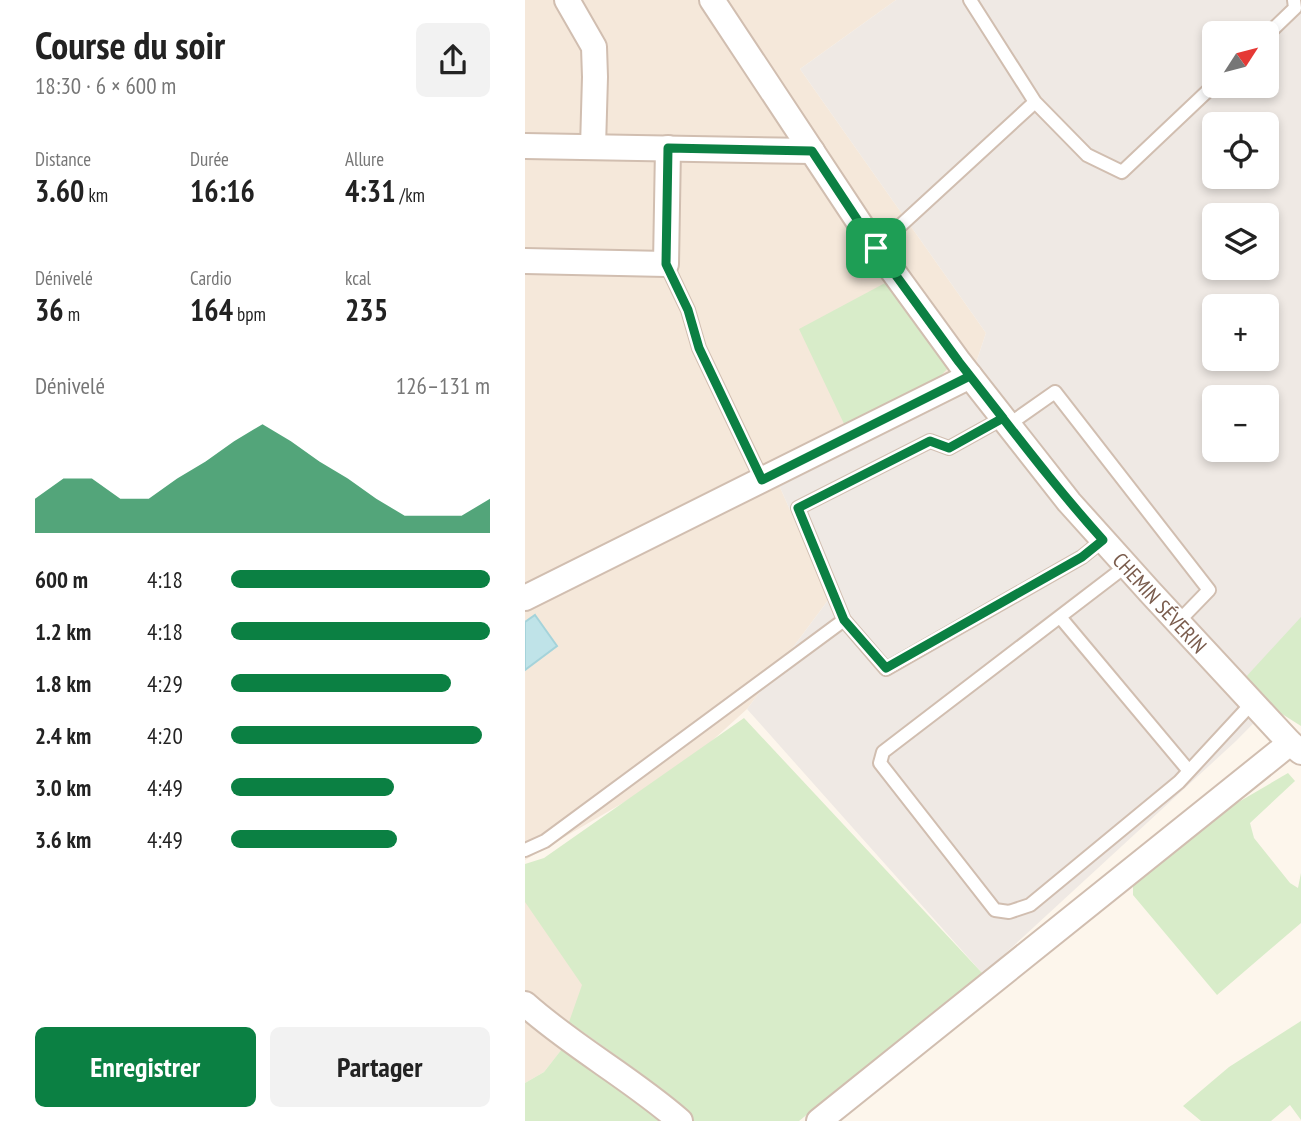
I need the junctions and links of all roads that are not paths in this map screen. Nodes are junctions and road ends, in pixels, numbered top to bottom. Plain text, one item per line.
1 (568, 0) edge
2 (712, 0) edge
3 (970, 0) edge
4 (1294, 0) edge
5 (1279, 23) edge
6 (1202, 97) edge
7 (1035, 102) junction
8 (525, 146) edge
9 (593, 147) junction
10 (668, 148) junction
11 (812, 151) junction
12 (876, 248) junction
13 (525, 261) edge
14 (666, 264) junction
15 (970, 376) junction
16 (1006, 421) junction
17 (762, 480) junction
18 (1103, 540) junction
19 (1126, 566) junction
20 (525, 598) edge
21 (1060, 617) junction
22 (844, 620) junction
23 (1178, 622) junction
24 (1253, 702) junction
25 (1296, 747) edge
26 (1189, 771) junction
27 (525, 850) edge
28 (525, 1004) edge
29 (680, 1121) edge
30 (819, 1121) edge

1 - 9 street
2 - 11 street, CHEMIN SÉVERIN
3 - 7 lane
4 - 5 lane
6 - 7 lane
7 - 12 lane
8 - 9 street
9 - 10 street
10 - 11 street
10 - 14 street
11 - 12 street, CHEMIN SÉVERIN
12 - 15 street, CHEMIN SÉVERIN
13 - 14 street
14 - 17 lane
15 - 16 street, CHEMIN SÉVERIN
15 - 17 street
16 - 18 street, CHEMIN SÉVERIN
16 - 22 lane
16 - 23 lane
17 - 20 street
18 - 19 street, CHEMIN SÉVERIN
18 - 22 lane
19 - 21 lane
19 - 23 street, CHEMIN SÉVERIN
21 - 26 lane
21 - 26 lane
22 - 27 lane
23 - 24 street, CHEMIN SÉVERIN
24 - 25 street, CHEMIN SÉVERIN
24 - 26 lane
25 - 30 street
28 - 29 street

